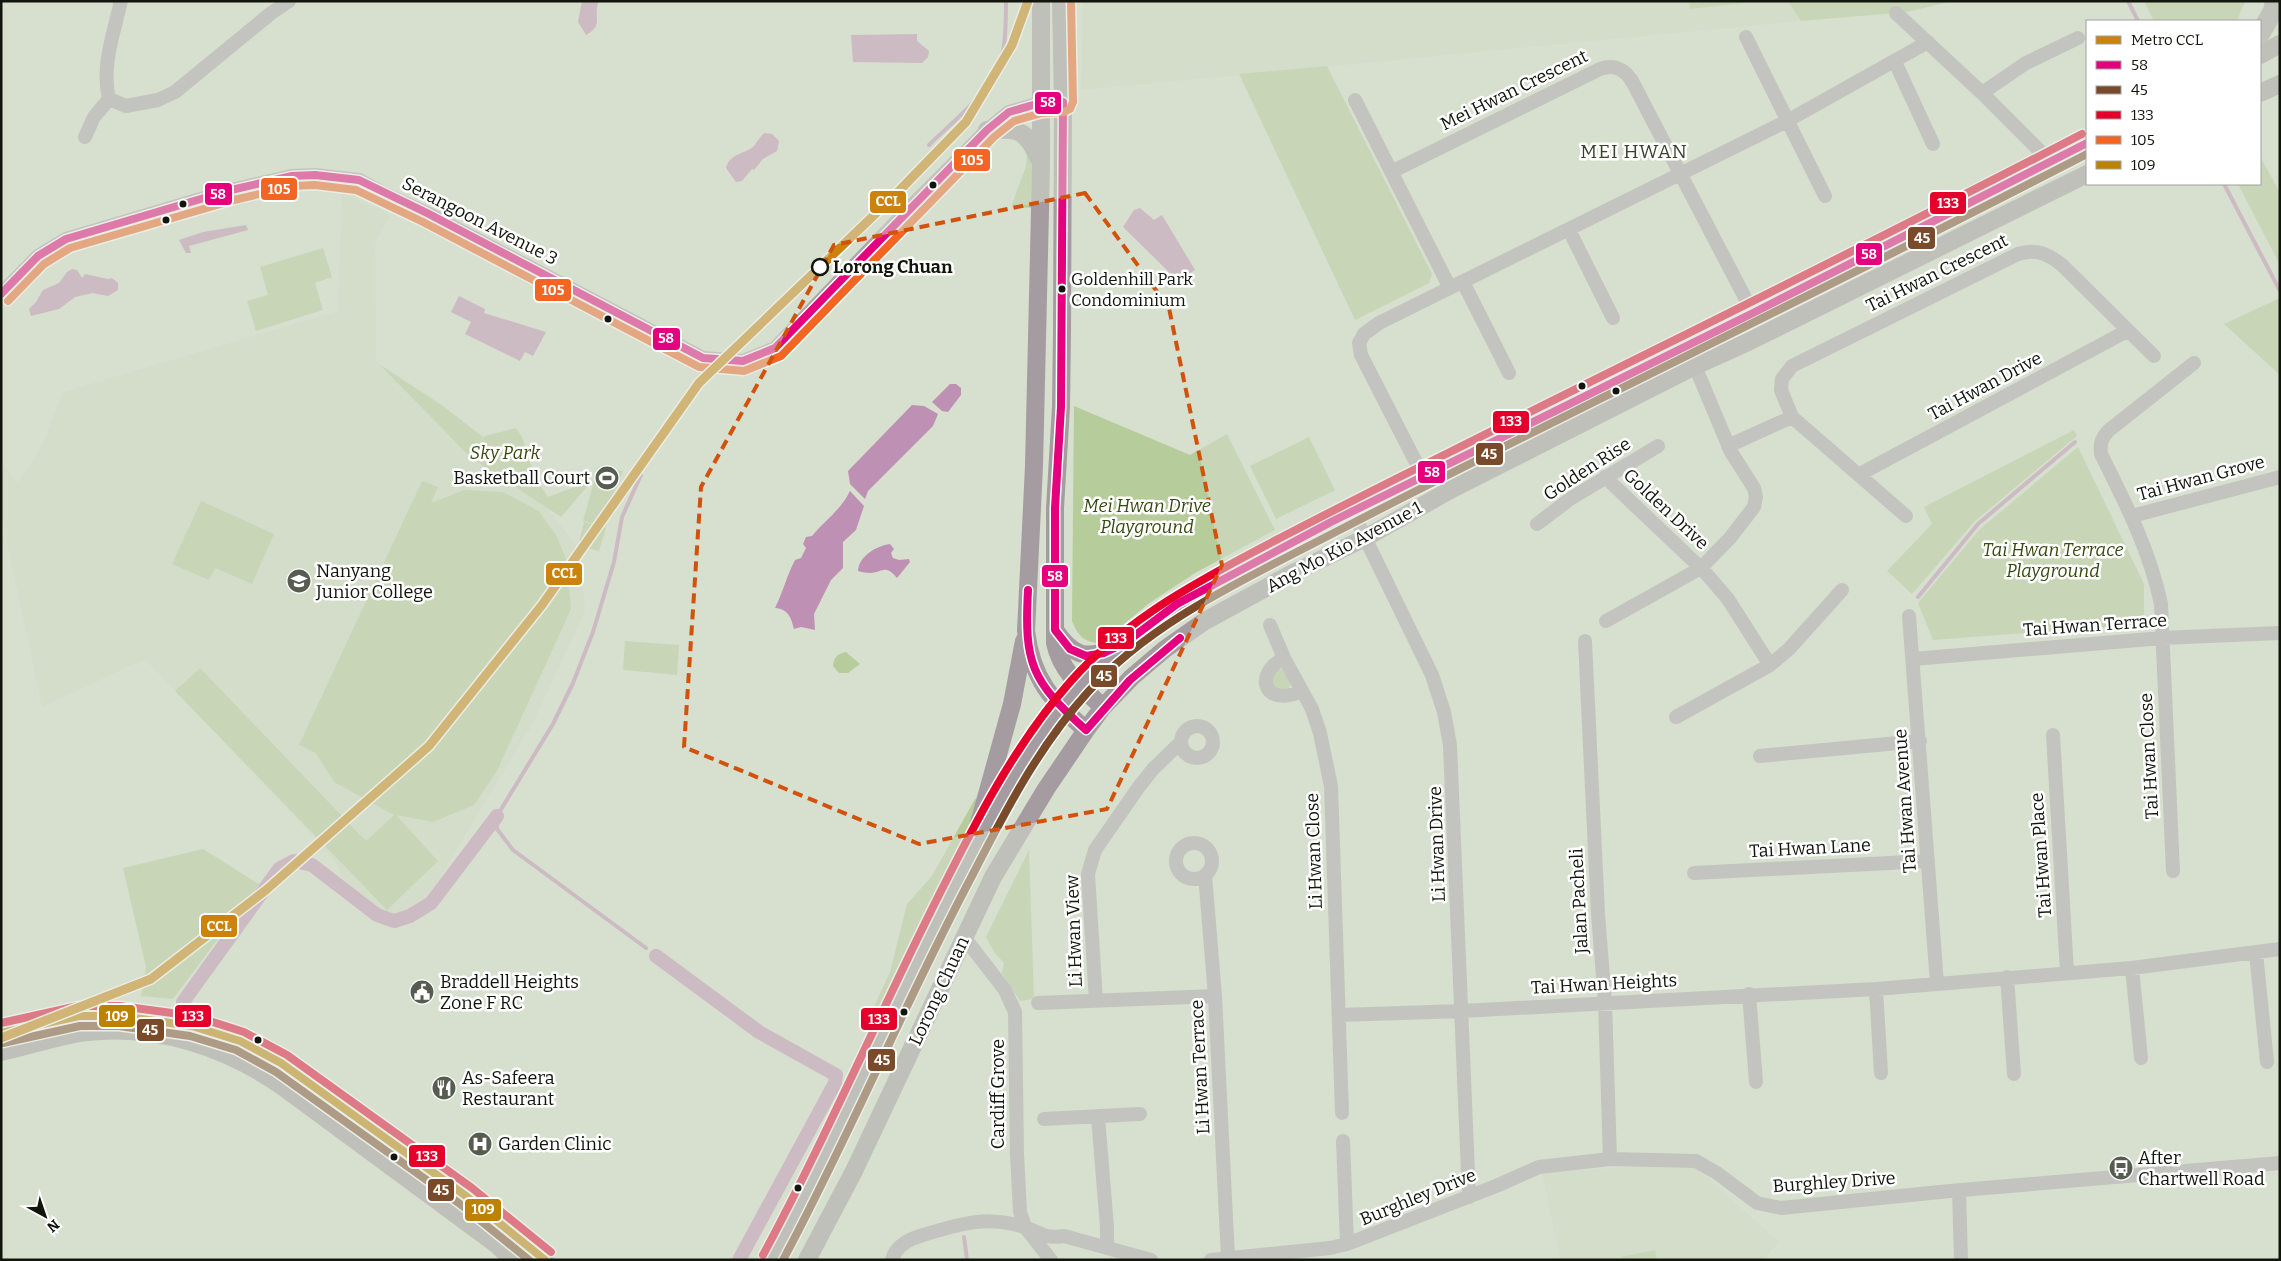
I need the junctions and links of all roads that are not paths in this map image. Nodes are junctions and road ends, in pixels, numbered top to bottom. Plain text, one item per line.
1 (121, 1) edge
2 (289, 1) edge
3 (1041, 1) edge
4 (1061, 1) edge
5 (2276, 1) edge
6 (1896, 13) dead end
7 (2261, 32) edge
8 (1746, 37) dead end
9 (2078, 38) dead end
10 (1928, 42) junction
11 (2280, 44) edge
12 (2261, 54) edge
13 (1896, 62) junction
14 (2280, 84) edge
15 (1982, 93) junction
16 (2261, 93) edge
17 (109, 99) junction
18 (1355, 100) dead end
19 (1063, 102) junction
20 (1040, 103) junction
21 (1787, 121) junction
22 (988, 130) junction
23 (85, 137) dead end
24 (1933, 144) dead end
25 (2086, 144) edge
26 (1041, 161) junction
27 (2051, 162) junction
28 (1391, 172) junction
29 (1680, 174) junction
30 (2086, 174) edge
31 (1825, 196) dead end
32 (1569, 230) junction
33 (1038, 273) junction
34 (1062, 273) junction
35 (1463, 282) junction
36 (1450, 288) junction
37 (1, 294) edge
38 (1753, 313) junction
39 (1613, 318) dead end
40 (2127, 331) junction
41 (2154, 356) dead end
42 (2194, 363) dead end
43 (1696, 366) junction
44 (1509, 373) dead end
45 (1792, 417) junction
46 (1060, 430) junction
47 (1034, 435) junction
48 (1658, 446) dead end
49 (1728, 446) junction
50 (1860, 474) junction
51 (1423, 476) junction
52 (2280, 477) edge
53 (1605, 478) junction
54 (1352, 511) junction
55 (1906, 516) dead end
56 (2132, 516) junction
57 (1537, 524) dead end
58 (1365, 538) junction
59 (1701, 568) junction
60 (1842, 590) dead end
61 (1909, 616) dead end
62 (1606, 621) dead end
63 (1270, 625) dead end
64 (1055, 630) junction
65 (1026, 631) junction
66 (2280, 633) edge
67 (2162, 638) junction
68 (1585, 641) dead end
69 (1125, 643) junction
70 (1284, 658) junction
71 (1913, 659) junction
72 (1770, 665) junction
73 (1080, 686) junction
74 (1302, 691) junction
75 (1103, 707) junction
76 (1061, 708) junction
77 (1676, 717) dead end
78 (1086, 730) junction
79 (2053, 735) dead end
80 (1920, 741) junction
81 (1181, 742) dead end
82 (1760, 756) dead end
83 (970, 858) junction
84 (1928, 861) junction
85 (2173, 871) dead end
86 (1694, 873) dead end
87 (1205, 875) dead end
88 (964, 937) junction
89 (2280, 949) edge
90 (2256, 953) junction
91 (2132, 968) junction
92 (2067, 972) junction
93 (2007, 977) junction
94 (1937, 983) junction
95 (1876, 989) junction
96 (1749, 994) junction
97 (1215, 996) junction
98 (1096, 1001) junction
99 (1605, 1002) junction
100 (1038, 1003) dead end
101 (1462, 1011) junction
102 (1339, 1015) junction
103 (1, 1033) edge
104 (1, 1052) edge
105 (2140, 1058) dead end
106 (2267, 1062) dead end
107 (1881, 1073) dead end
108 (2014, 1074) dead end
109 (1756, 1082) dead end
110 (1342, 1113) dead end
111 (1140, 1114) dead end
112 (1098, 1118) junction
113 (1044, 1119) dead end
114 (1343, 1141) dead end
115 (1610, 1159) junction
116 (2280, 1163) edge
117 (1959, 1190) junction
118 (1469, 1197) junction
119 (1025, 1227) junction
120 (1064, 1236) junction
121 (819, 1239) junction
122 (1347, 1244) junction
123 (1107, 1246) junction
124 (1320, 1254) edge
125 (1228, 1258) junction
126 (1050, 1259) edge
127 (513, 1260) edge
128 (545, 1260) edge
129 (772, 1260) edge
130 (807, 1260) edge
131 (812, 1260) edge
132 (892, 1260) edge
133 (1151, 1260) edge
134 (1210, 1260) edge
135 (1962, 1260) edge

1 - 17 street
2 - 17 street
3 - 20 main road
4 - 19 main road
5 - 7 highway
6 - 10 street
8 - 21 street
9 - 15 street
10 - 13 street
10 - 15 street
11 - 12 main road
13 - 21 street
13 - 24 street
14 - 16 main road
15 - 27 street
17 - 23 street
18 - 28 street
19 - 20 street, Serangoon Avenue 3
19 - 34 main road
20 - 22 street, Serangoon Avenue 3
20 - 26 main road
21 - 29 street
21 - 31 street
22 - 26 main road
22 - 37 street, Serangoon Avenue 3
25 - 27 main road, Ang Mo Kio Avenue 1
26 - 33 main road
27 - 38 main road, Ang Mo Kio Avenue 1
28 - 29 street, Mei Hwan Crescent
28 - 36 street
29 - 32 street
29 - 38 street, Mei Hwan Crescent
30 - 43 main road, Ang Mo Kio Avenue 1
32 - 35 street
32 - 39 street
33 - 34 main road
33 - 47 main road
34 - 46 main road
35 - 36 street
35 - 44 street
36 - 51 street
38 - 51 main road, Ang Mo Kio Avenue 1
40 - 41 street, Tai Hwan Crescent
40 - 45 street, Tai Hwan Crescent
40 - 50 street, Tai Hwan Drive
42 - 56 street, Tai Hwan Grove
43 - 49 street
43 - 58 main road, Ang Mo Kio Avenue 1
45 - 49 street
45 - 50 street, Tai Hwan Crescent
46 - 47 main road
46 - 64 main road
47 - 65 main road
48 - 53 street, Golden Rise
49 - 59 street, Golden Drive
50 - 55 street, Tai Hwan Crescent
51 - 54 main road, Ang Mo Kio Avenue 1
52 - 56 street, Tai Hwan Grove
53 - 57 street, Golden Rise
53 - 59 street, Golden Drive
54 - 58 street, Li Hwan Drive
54 - 69 main road, Ang Mo Kio Avenue 1
56 - 67 street, Tai Hwan Grove
58 - 75 main road, Ang Mo Kio Avenue 1
58 - 101 street, Li Hwan Drive
59 - 62 street, Golden Drive
59 - 72 street, Golden Drive
60 - 72 street
61 - 71 street, Tai Hwan Avenue
63 - 70 street, Li Hwan Close
64 - 69 main road
64 - 73 main road
65 - 76 main road
65 - 83 main road
66 - 67 street, Tai Hwan Terrace
67 - 71 street, Tai Hwan Terrace
67 - 85 street, Tai Hwan Close
68 - 99 street, Jalan Pacheli
69 - 73 main road, Ang Mo Kio Avenue 1
70 - 74 street, Li Hwan Close
70 - 74 street
71 - 80 street, Tai Hwan Avenue
72 - 77 street
73 - 75 main road
73 - 76 main road, Lorong Chuan
74 - 102 street, Li Hwan Close
75 - 78 main road, Lorong Chuan
76 - 78 main road
76 - 83 main road, Lorong Chuan
78 - 88 main road, Lorong Chuan
79 - 92 street, Tai Hwan Place
80 - 82 street
80 - 84 street, Tai Hwan Avenue
81 - 98 street, Li Hwan View
83 - 129 main road, Lorong Chuan
84 - 86 street, Tai Hwan Lane
84 - 94 street, Tai Hwan Avenue
87 - 97 street, Li Hwan Terrace
88 - 119 street, Cardiff Grove
88 - 121 main road, Lorong Chuan
89 - 90 street, Tai Hwan Heights
90 - 91 street, Tai Hwan Heights
90 - 106 street
91 - 92 street, Tai Hwan Heights
91 - 105 street
92 - 93 street, Tai Hwan Heights
93 - 94 street, Tai Hwan Heights
93 - 108 street
94 - 95 street, Tai Hwan Heights
95 - 96 street, Tai Hwan Heights
95 - 107 street
96 - 99 street, Tai Hwan Heights
96 - 109 street
97 - 98 street, Li Hwan View
97 - 125 street, Li Hwan Terrace
98 - 100 street, Li Hwan View
99 - 101 street, Tai Hwan Heights
99 - 115 street, Jalan Pacheli
101 - 102 street
101 - 118 street, Li Hwan Drive
102 - 110 street, Li Hwan Close
103 - 128 main road
104 - 127 main road
111 - 112 street
112 - 113 street
112 - 123 street
114 - 122 street
115 - 117 street, Burghley Drive
115 - 118 street, Burghley Drive
116 - 117 street, Burghley Drive
117 - 135 street
118 - 122 street, Burghley Drive
119 - 120 street
119 - 126 street, Cardiff Grove
119 - 132 street
120 - 123 street
120 - 126 street, Cardiff Grove
121 - 130 main road, Lorong Chuan
121 - 131 main road
122 - 124 street, Burghley Drive
123 - 133 street
124 - 125 street, Burghley Drive
125 - 134 street, Burghley Drive

